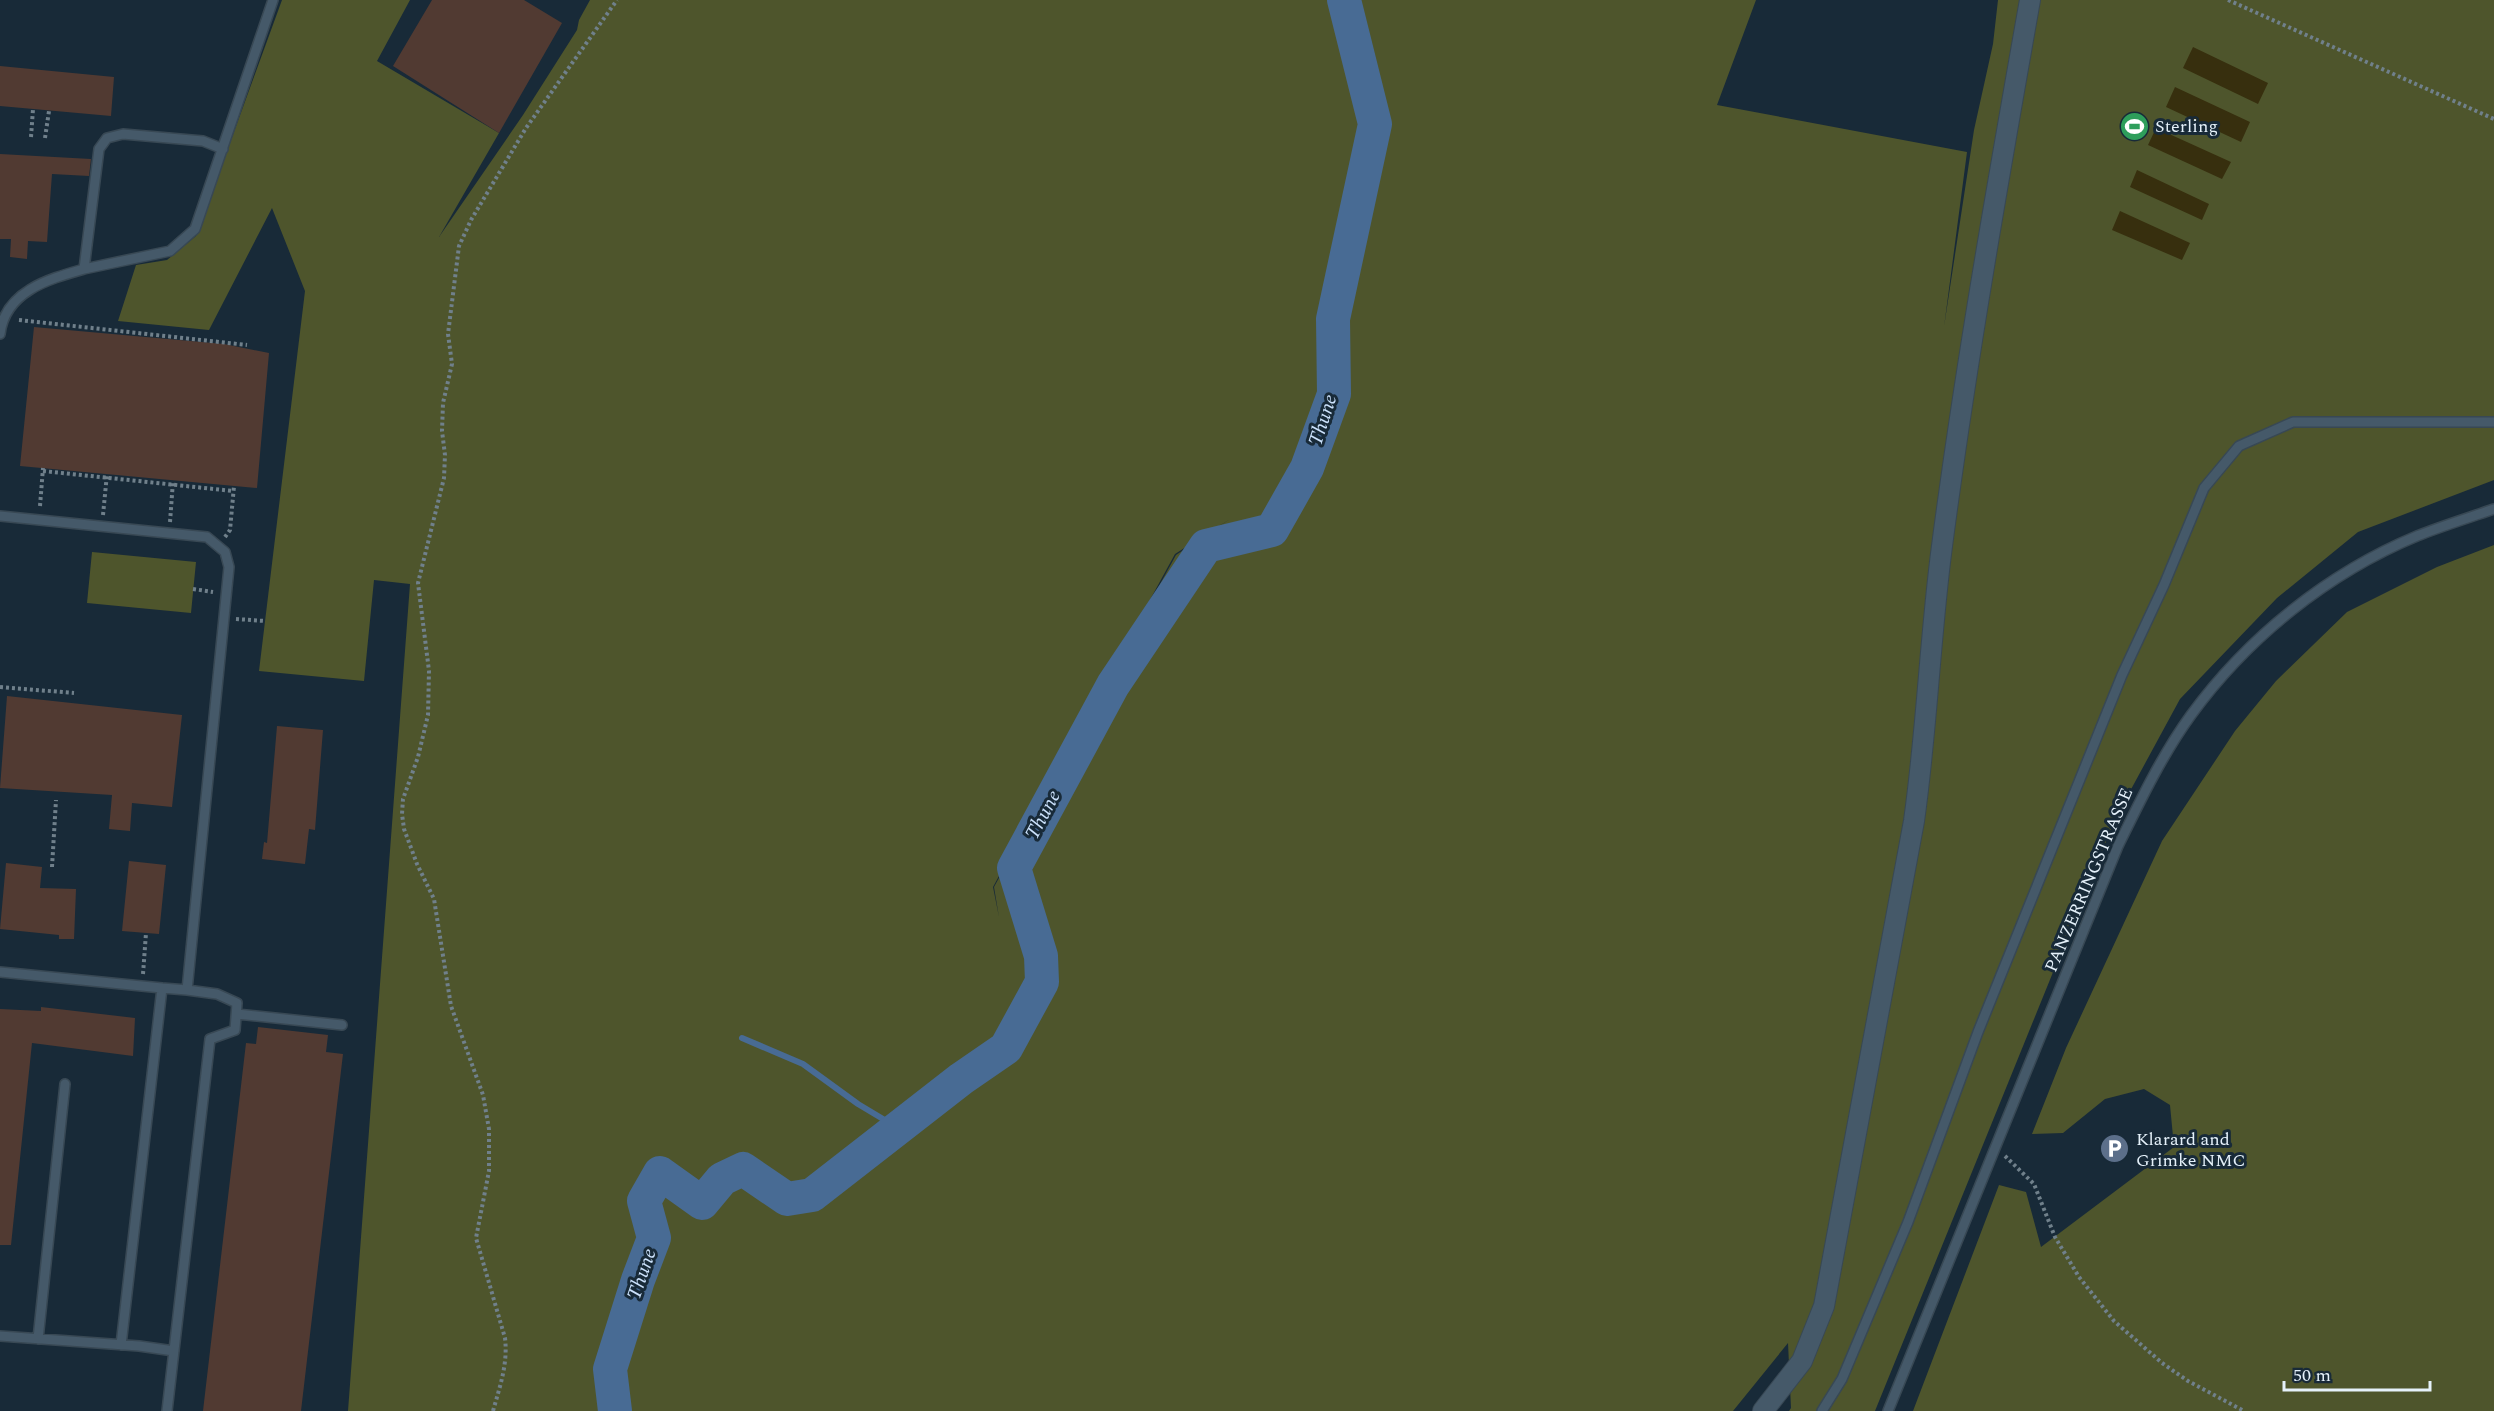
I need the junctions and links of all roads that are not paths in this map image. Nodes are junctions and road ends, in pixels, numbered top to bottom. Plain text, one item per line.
1 (273, 0) edge
2 (2030, 0) edge
3 (223, 149) junction
4 (84, 269) junction
5 (0, 334) edge
6 (2494, 422) edge
7 (2494, 509) edge
8 (0, 516) edge
9 (0, 972) edge
10 (162, 988) junction
11 (187, 990) junction
12 (237, 1014) junction
13 (342, 1025) dead end
14 (65, 1084) dead end
15 (0, 1336) edge
16 (38, 1339) junction
17 (121, 1345) junction
18 (174, 1352) junction
19 (167, 1411) edge
20 (1763, 1411) edge
21 (1822, 1411) edge
22 (1888, 1411) edge

1 - 3 lane
2 - 20 street
3 - 4 lane
3 - 4 lane
4 - 5 lane
6 - 21 lane
7 - 22 lane, PANZERRINGSTRASSE
8 - 11 lane
9 - 10 lane
10 - 11 lane
10 - 17 lane
11 - 12 lane
12 - 13 lane
12 - 18 lane
14 - 16 lane
15 - 16 lane
16 - 17 lane
17 - 18 lane
18 - 19 lane

